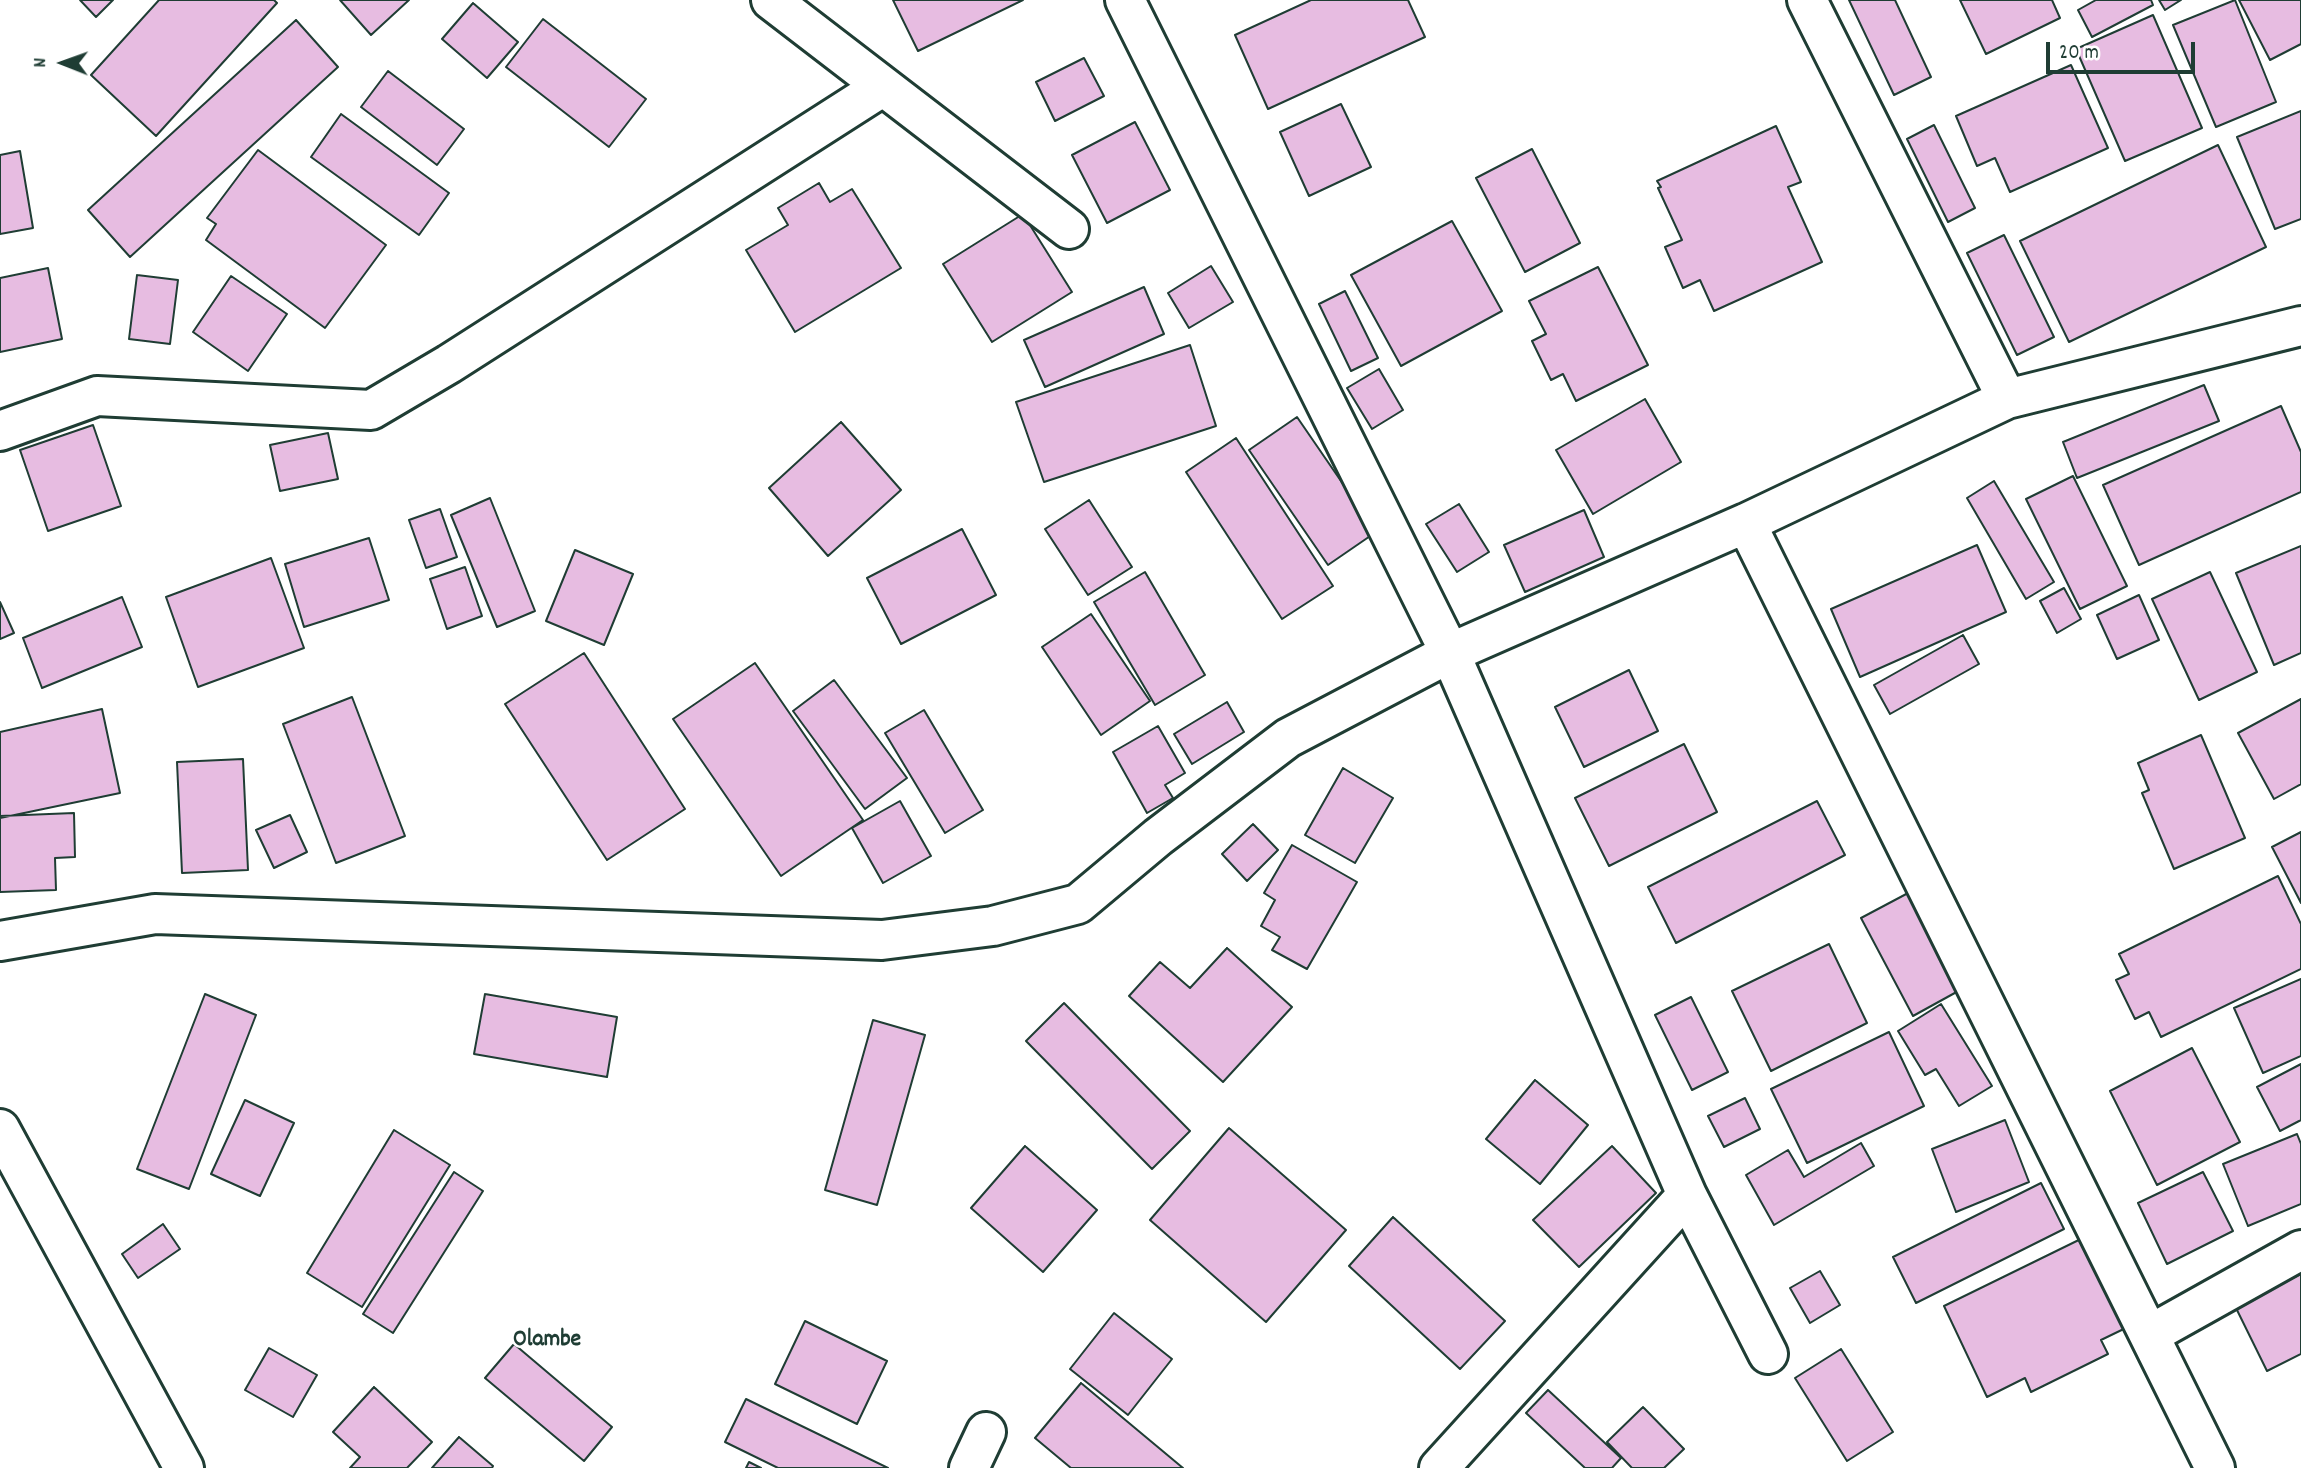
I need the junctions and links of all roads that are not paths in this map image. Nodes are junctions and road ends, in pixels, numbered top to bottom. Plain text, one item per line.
1 (771, 0) edge
2 (1125, 0) edge
3 (1807, 0) edge
4 (883, 87) junction
5 (1069, 229) dead end
6 (2301, 326) edge
7 (2007, 399) junction
8 (0, 431) edge
9 (1746, 523) junction
10 (1450, 653) junction
11 (0, 941) edge
12 (0, 1129) edge
13 (1687, 1195) junction
14 (2301, 1250) edge
15 (2149, 1335) junction
16 (1768, 1354) dead end
17 (986, 1432) dead end
18 (184, 1468) edge
19 (969, 1468) edge
20 (1440, 1468) edge
21 (2216, 1468) edge

1 - 4 street
2 - 10 street
3 - 7 street
4 - 5 street
4 - 8 street
6 - 7 street
7 - 9 street
9 - 10 street
9 - 15 street
10 - 11 street
10 - 13 street
12 - 18 street
13 - 16 street
13 - 20 street
14 - 15 street
15 - 21 street
17 - 19 street

